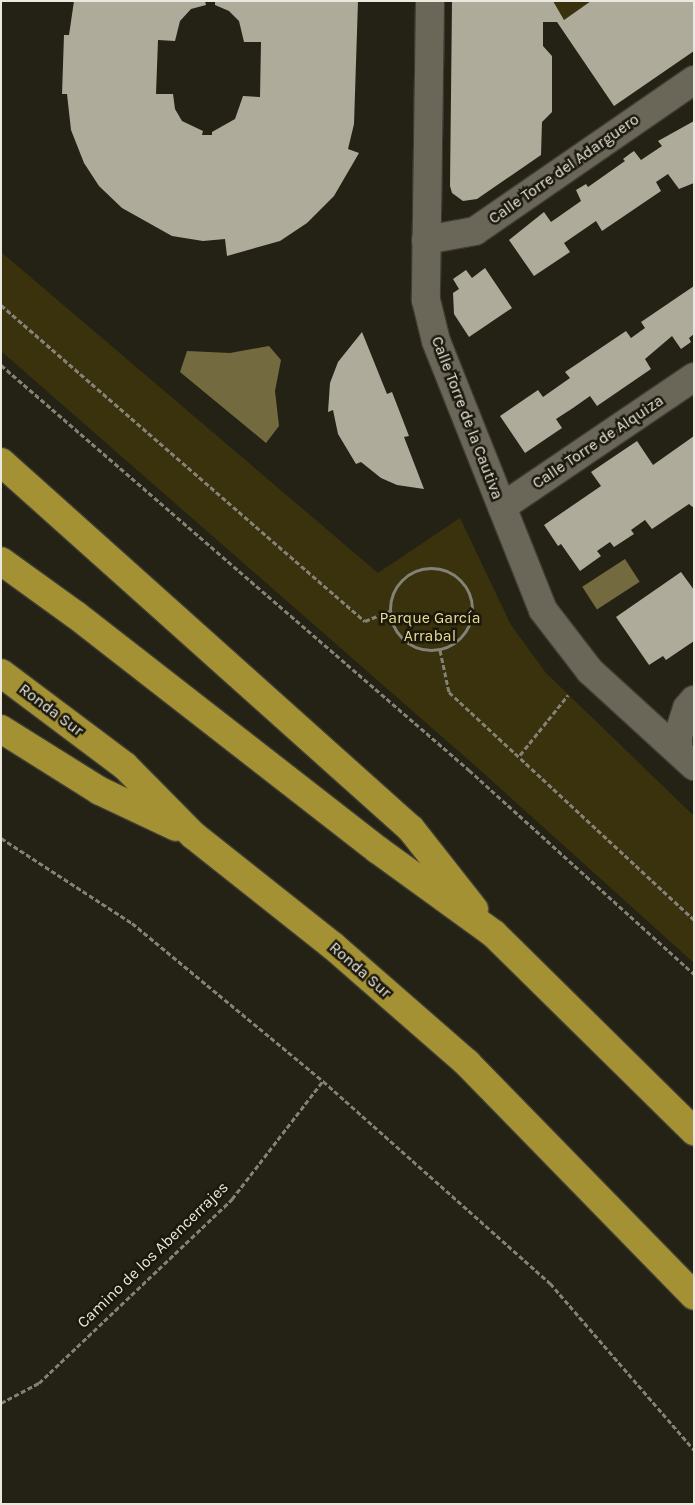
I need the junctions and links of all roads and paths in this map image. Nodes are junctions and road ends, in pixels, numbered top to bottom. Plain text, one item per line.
1 (430, 1) edge
2 (694, 80) edge
3 (426, 240) junction
4 (1, 305) edge
5 (1, 365) edge
6 (694, 377) edge
7 (1, 462) edge
8 (502, 507) junction
9 (1, 561) edge
10 (390, 611) junction
11 (440, 650) junction
12 (1, 674) edge
13 (575, 688) dead end
14 (694, 700) edge
15 (1, 730) edge
16 (520, 756) junction
17 (686, 758) edge
18 (193, 835) junction
19 (1, 838) edge
20 (694, 920) edge
21 (494, 934) junction
22 (694, 974) edge
23 (323, 1081) junction
24 (694, 1131) edge
25 (694, 1296) edge
26 (1, 1403) edge
27 (694, 1450) edge

1 - 3 street, Calle Torre de la Cautiva
2 - 3 street, Calle Torre del Adarguero
3 - 8 street, Calle Torre de la Cautiva
4 - 10 path
5 - 22 path
6 - 8 street, Calle Torre de Alquiza
7 - 21 highway
8 - 17 street, Calle Torre de la Cautiva
9 - 21 highway
10 - 11 path
10 - 11 path
11 - 16 path
12 - 18 highway, Ronda Sur
13 - 16 path
14 - 17 street
15 - 18 highway
16 - 20 path
18 - 25 highway, Ronda Sur
19 - 23 path
21 - 24 highway
23 - 26 path, Camino de los Abencerrajes
23 - 27 path

